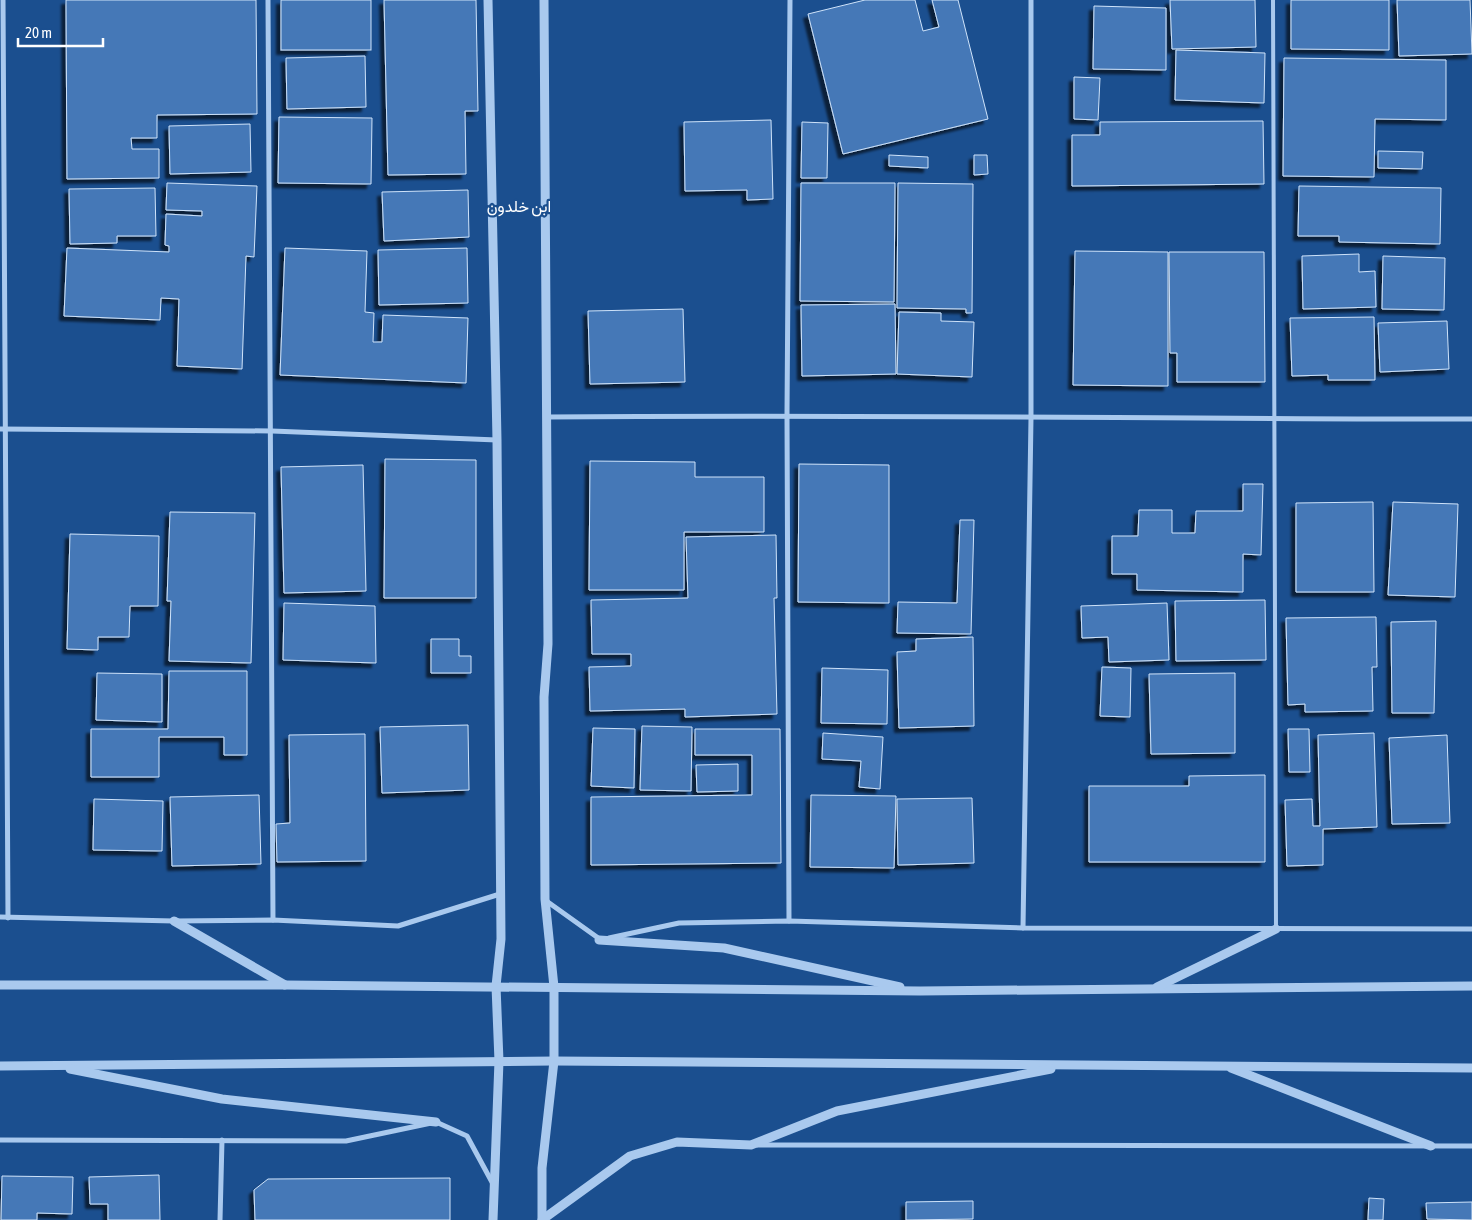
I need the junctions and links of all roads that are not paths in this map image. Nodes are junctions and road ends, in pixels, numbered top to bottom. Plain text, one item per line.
1 (3, 0) edge
2 (268, 0) edge
3 (488, 0) edge
4 (544, 0) edge
5 (790, 0) edge
6 (1031, 0) edge
7 (1273, 0) edge
8 (787, 415) junction
9 (547, 418) junction
10 (1032, 418) junction
11 (1273, 419) junction
12 (1472, 419) edge
13 (3, 429) edge
14 (272, 431) junction
15 (497, 440) junction
16 (500, 894) junction
17 (545, 899) junction
18 (0, 918) edge
19 (8, 918) junction
20 (273, 920) junction
21 (174, 921) junction
22 (789, 921) junction
23 (1022, 928) junction
24 (1276, 929) junction
25 (1472, 929) edge
26 (600, 940) junction
27 (0, 985) edge
28 (285, 985) junction
29 (496, 986) junction
30 (1472, 986) edge
31 (554, 987) junction
32 (1154, 988) junction
33 (920, 991) junction
34 (499, 1061) junction
35 (554, 1061) junction
36 (1070, 1065) junction
37 (0, 1066) edge
38 (50, 1066) junction
39 (1226, 1066) junction
40 (1472, 1068) edge
41 (436, 1122) junction
42 (0, 1140) edge
43 (222, 1140) junction
44 (751, 1146) junction
45 (1431, 1146) junction
46 (1472, 1146) edge
47 (493, 1184) junction
48 (220, 1220) edge
49 (493, 1220) edge
50 (542, 1220) edge

1 - 13 street
2 - 14 street
3 - 15 street
4 - 9 street
5 - 8 street
6 - 10 street
7 - 11 lane
8 - 9 street
8 - 10 street
8 - 22 street
9 - 17 street
10 - 11 street
10 - 23 street
11 - 12 street
11 - 24 lane
13 - 14 street
13 - 19 street
14 - 15 street
14 - 20 street
15 - 16 street
16 - 20 street
16 - 29 street
17 - 26 street
17 - 31 street
18 - 19 street
19 - 21 street
20 - 21 street
21 - 28 street
22 - 23 street
22 - 26 street
23 - 24 street
24 - 25 street
24 - 32 street
26 - 33 street
27 - 28 street
28 - 29 street
29 - 31 street
29 - 34 street
30 - 32 street
31 - 33 street
31 - 35 street
32 - 33 street
34 - 35 street
34 - 38 street
34 - 47 street
35 - 36 street
35 - 50 street
36 - 39 street
36 - 44 street
37 - 38 street
38 - 41 street
39 - 40 street
39 - 45 street
41 - 43 street
41 - 47 street
42 - 43 street
43 - 48 street
44 - 45 street
44 - 50 street
45 - 46 street
47 - 49 street

